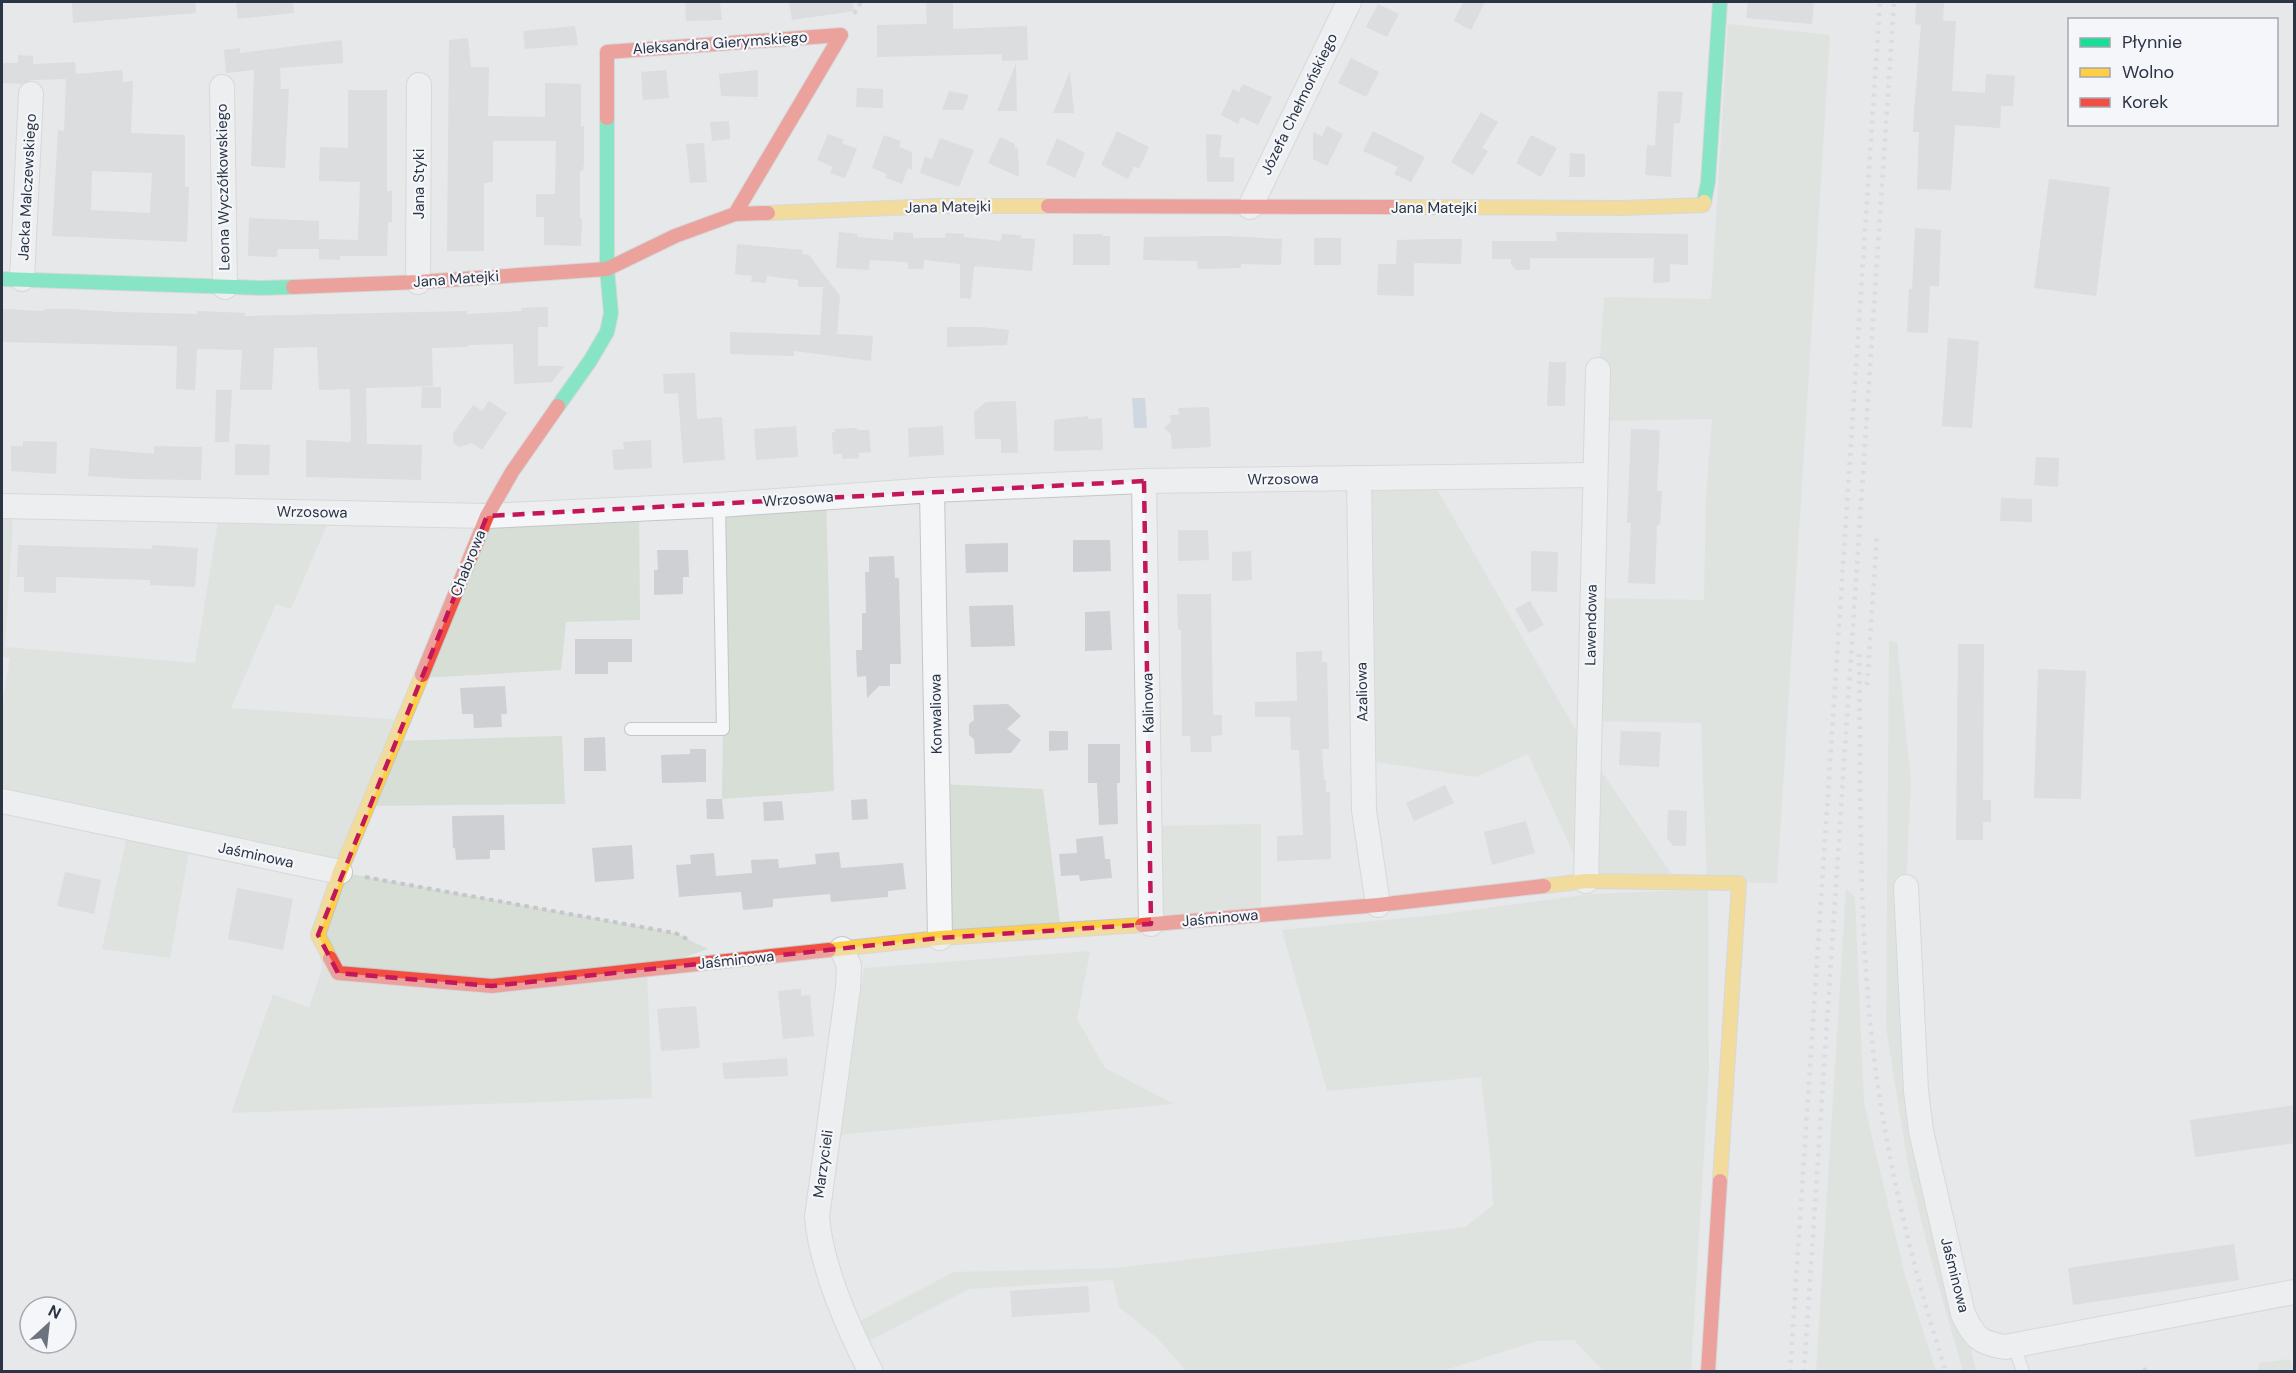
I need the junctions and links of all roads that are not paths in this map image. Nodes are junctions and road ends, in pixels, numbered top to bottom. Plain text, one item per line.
1 (1349, 2) edge
2 (1720, 2) edge
3 (419, 85) dead end
4 (222, 87) dead end
5 (31, 94) dead end
6 (1250, 207) junction
7 (735, 214) junction
8 (607, 269) junction
9 (12, 279) edge
10 (418, 282) junction
11 (225, 287) junction
12 (1598, 370) dead end
13 (1594, 475) junction
14 (1359, 478) junction
15 (1144, 481) junction
16 (932, 490) junction
17 (718, 505) junction
18 (2, 506) edge
19 (487, 516) junction
20 (631, 729) dead end
21 (2, 801) edge
22 (340, 873) junction
23 (1586, 881) junction
24 (1906, 887) dead end
25 (1378, 905) junction
26 (1151, 924) junction
27 (940, 938) junction
28 (842, 949) junction
29 (2295, 1292) edge
30 (2014, 1345) junction
31 (872, 1371) edge
32 (1708, 1371) edge
33 (2022, 1371) edge

1 - 6 street, Józefa Chełmońskiego
2 - 6 street, Jana Matejki
3 - 10 street, Jana Styki
4 - 11 street, Leona Wyczółkowskiego
5 - 9 street, Jacka Malczewskiego
6 - 7 street, Jana Matejki
7 - 8 street, Jana Matejki
7 - 8 street, Aleksandra Gierymskiego
8 - 10 street, Jana Matejki
8 - 19 street, Chabrowa
9 - 11 street, Jana Matejki
10 - 11 street, Jana Matejki
12 - 13 street, Lawendowa
13 - 14 street, Wrzosowa
13 - 23 street, Lawendowa
14 - 15 street, Wrzosowa
14 - 25 street, Azaliowa
15 - 16 street, Wrzosowa
15 - 26 street, Kalinowa
16 - 17 street, Wrzosowa
16 - 27 street, Konwaliowa
17 - 19 street, Wrzosowa
17 - 20 lane
18 - 19 street, Wrzosowa
19 - 22 street, Chabrowa
21 - 22 street, Jaśminowa
22 - 28 street, Jaśminowa
23 - 25 street, Jaśminowa
23 - 32 street, Jaśminowa
24 - 30 street, Jaśminowa
25 - 26 street, Jaśminowa
26 - 27 street, Jaśminowa
27 - 28 street, Jaśminowa
28 - 31 street, Marzycieli
29 - 30 street, Jaśminowa
30 - 33 lane

